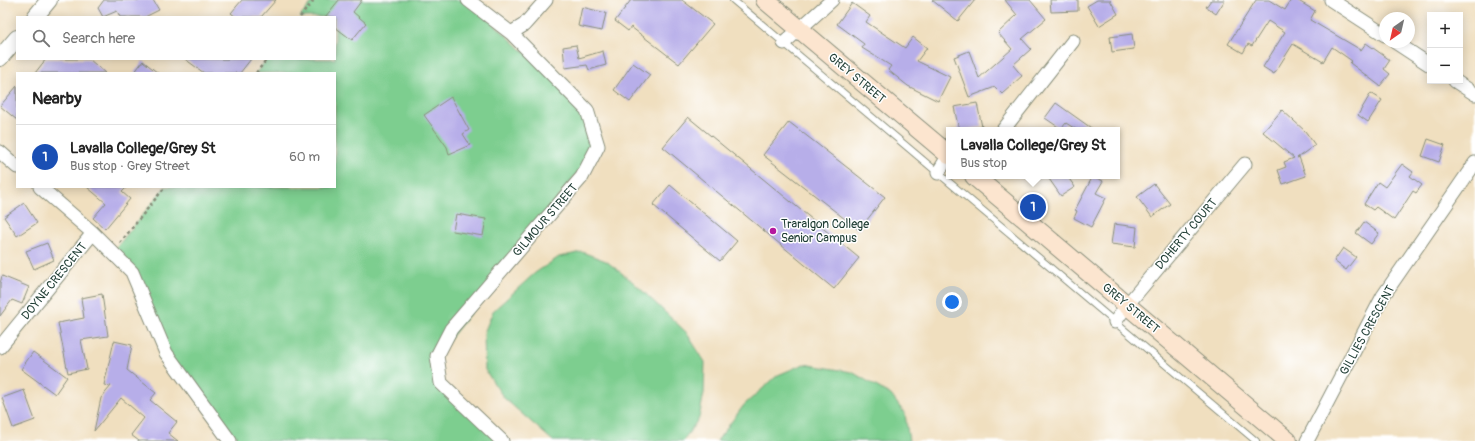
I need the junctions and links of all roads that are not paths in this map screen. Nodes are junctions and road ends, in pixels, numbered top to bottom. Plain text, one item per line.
1 (49, 0) edge
2 (468, 0) edge
3 (546, 0) edge
4 (733, 0) edge
5 (766, 0) edge
6 (832, 0) edge
7 (1331, 0) edge
8 (36, 16) edge
9 (800, 29) junction
10 (1379, 31) edge
11 (511, 33) junction
12 (16, 39) edge
13 (1073, 41) dead end
14 (784, 43) junction
15 (1404, 48) edge
16 (0, 56) edge
17 (1427, 63) edge
18 (1460, 84) edge
19 (1475, 94) edge
20 (1005, 127) edge
21 (0, 152) edge
22 (946, 152) edge
23 (946, 160) edge
24 (1475, 163) edge
25 (1245, 164) dead end
26 (16, 166) edge
27 (938, 173) junction
28 (978, 179) edge
29 (41, 188) edge
30 (93, 233) junction
31 (1126, 305) junction
32 (1115, 322) junction
33 (0, 347) edge
34 (1284, 440) edge
35 (230, 441) edge
36 (502, 441) edge
37 (1256, 441) edge
38 (1308, 441) edge

1 - 8 street
2 - 11 street, GILMOUR STREET
3 - 11 street
4 - 14 lane
5 - 9 main road, GREY STREET
6 - 9 street
7 - 10 street
9 - 14 street
9 - 22 main road, GREY STREET
11 - 36 street, GILMOUR STREET
12 - 16 street
13 - 20 street
14 - 27 lane
15 - 17 street
18 - 19 street
21 - 26 street
23 - 27 street
24 - 38 street, GILLIES CRESCENT
25 - 31 street, DOHERTY COURT
27 - 32 lane
28 - 31 main road, GREY STREET
29 - 30 street
30 - 33 street, DOYNE CRESCENT
30 - 35 street
31 - 32 street, DOHERTY COURT
31 - 34 main road, GREY STREET
32 - 37 lane

